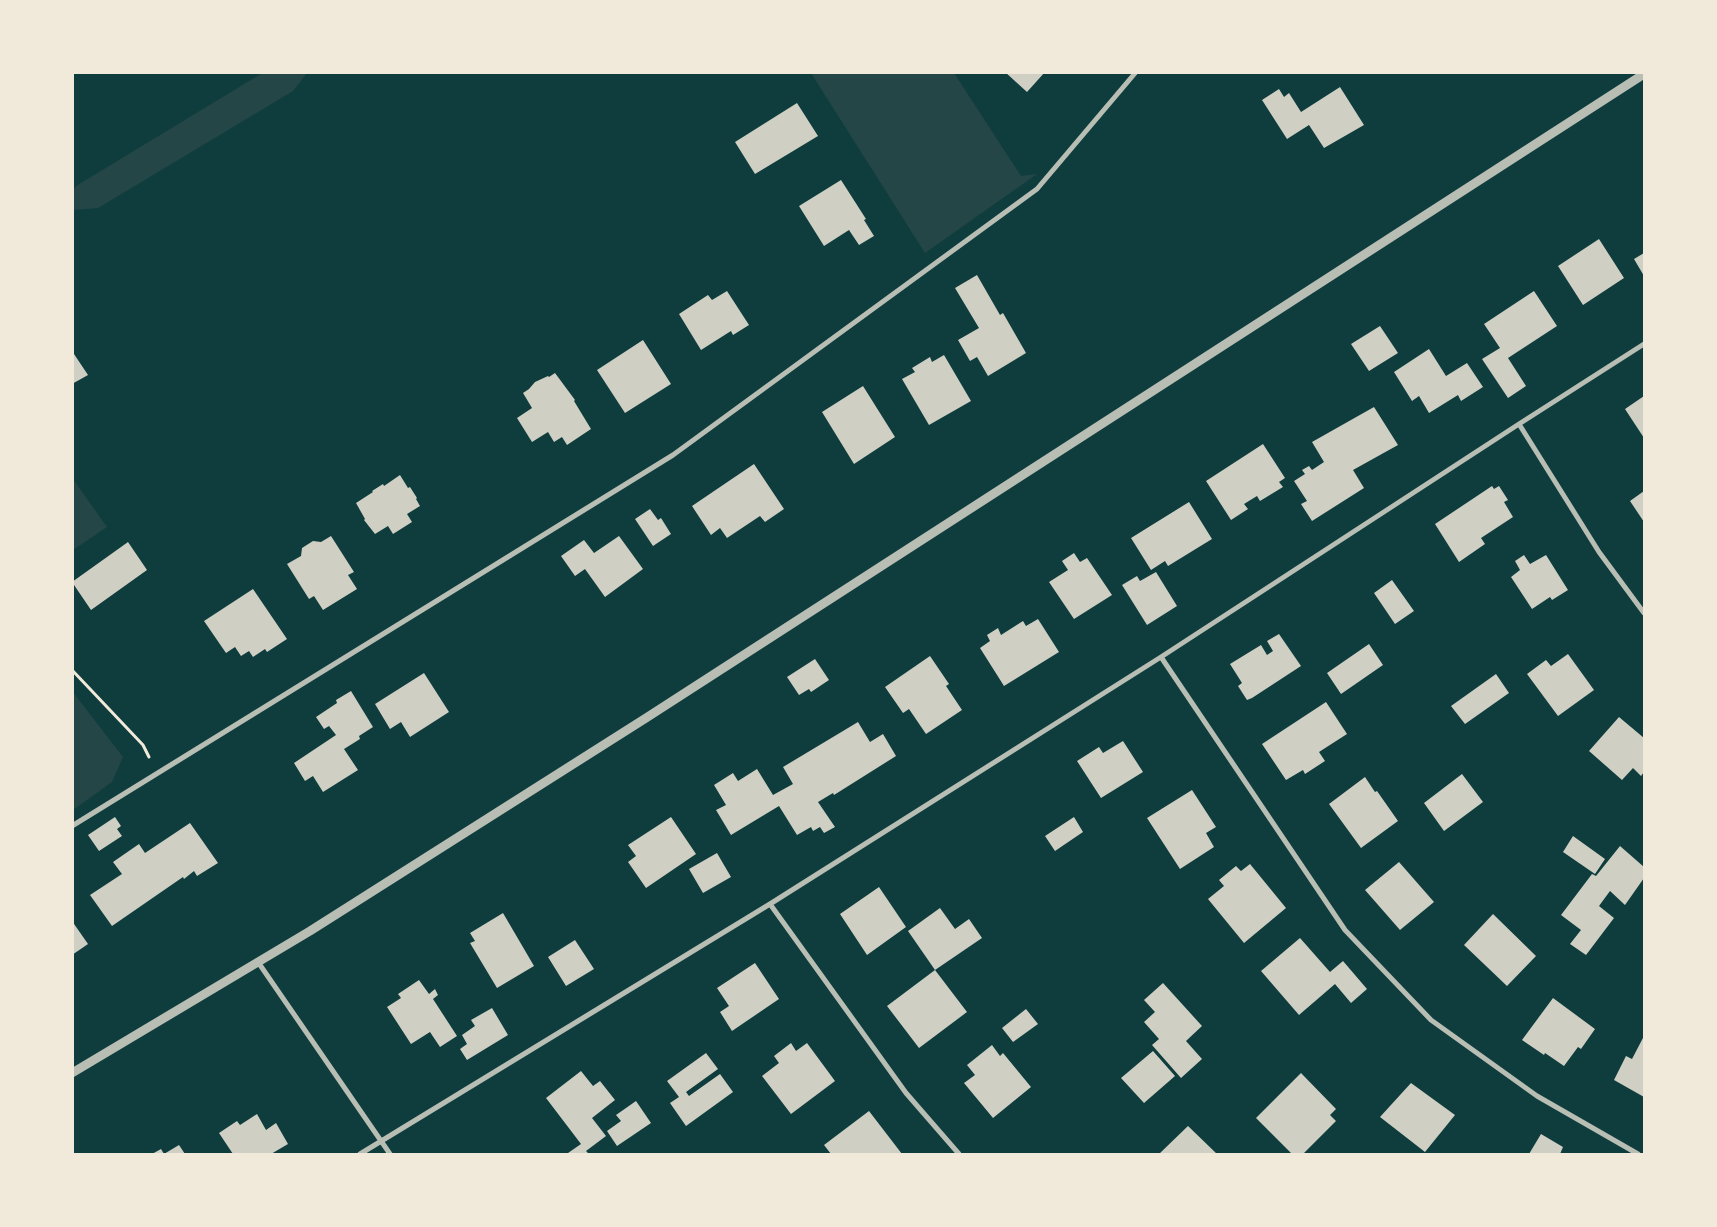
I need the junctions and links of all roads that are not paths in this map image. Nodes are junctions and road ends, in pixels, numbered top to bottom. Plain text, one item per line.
1 (1136, 72) edge
2 (1644, 74) edge
3 (1644, 344) edge
4 (1519, 424) junction
5 (1644, 613) edge
6 (1161, 657) junction
7 (72, 826) edge
8 (770, 904) junction
9 (258, 962) junction
10 (72, 1073) edge
11 (381, 1141) junction
12 (360, 1154) edge
13 (390, 1154) edge
14 (959, 1154) edge
15 (1638, 1154) edge

1 - 7 street
2 - 9 street
3 - 4 street
4 - 5 street
4 - 6 street
6 - 8 street
6 - 15 street
8 - 11 street
8 - 14 street
9 - 10 street
9 - 11 street
11 - 12 street
11 - 13 street

